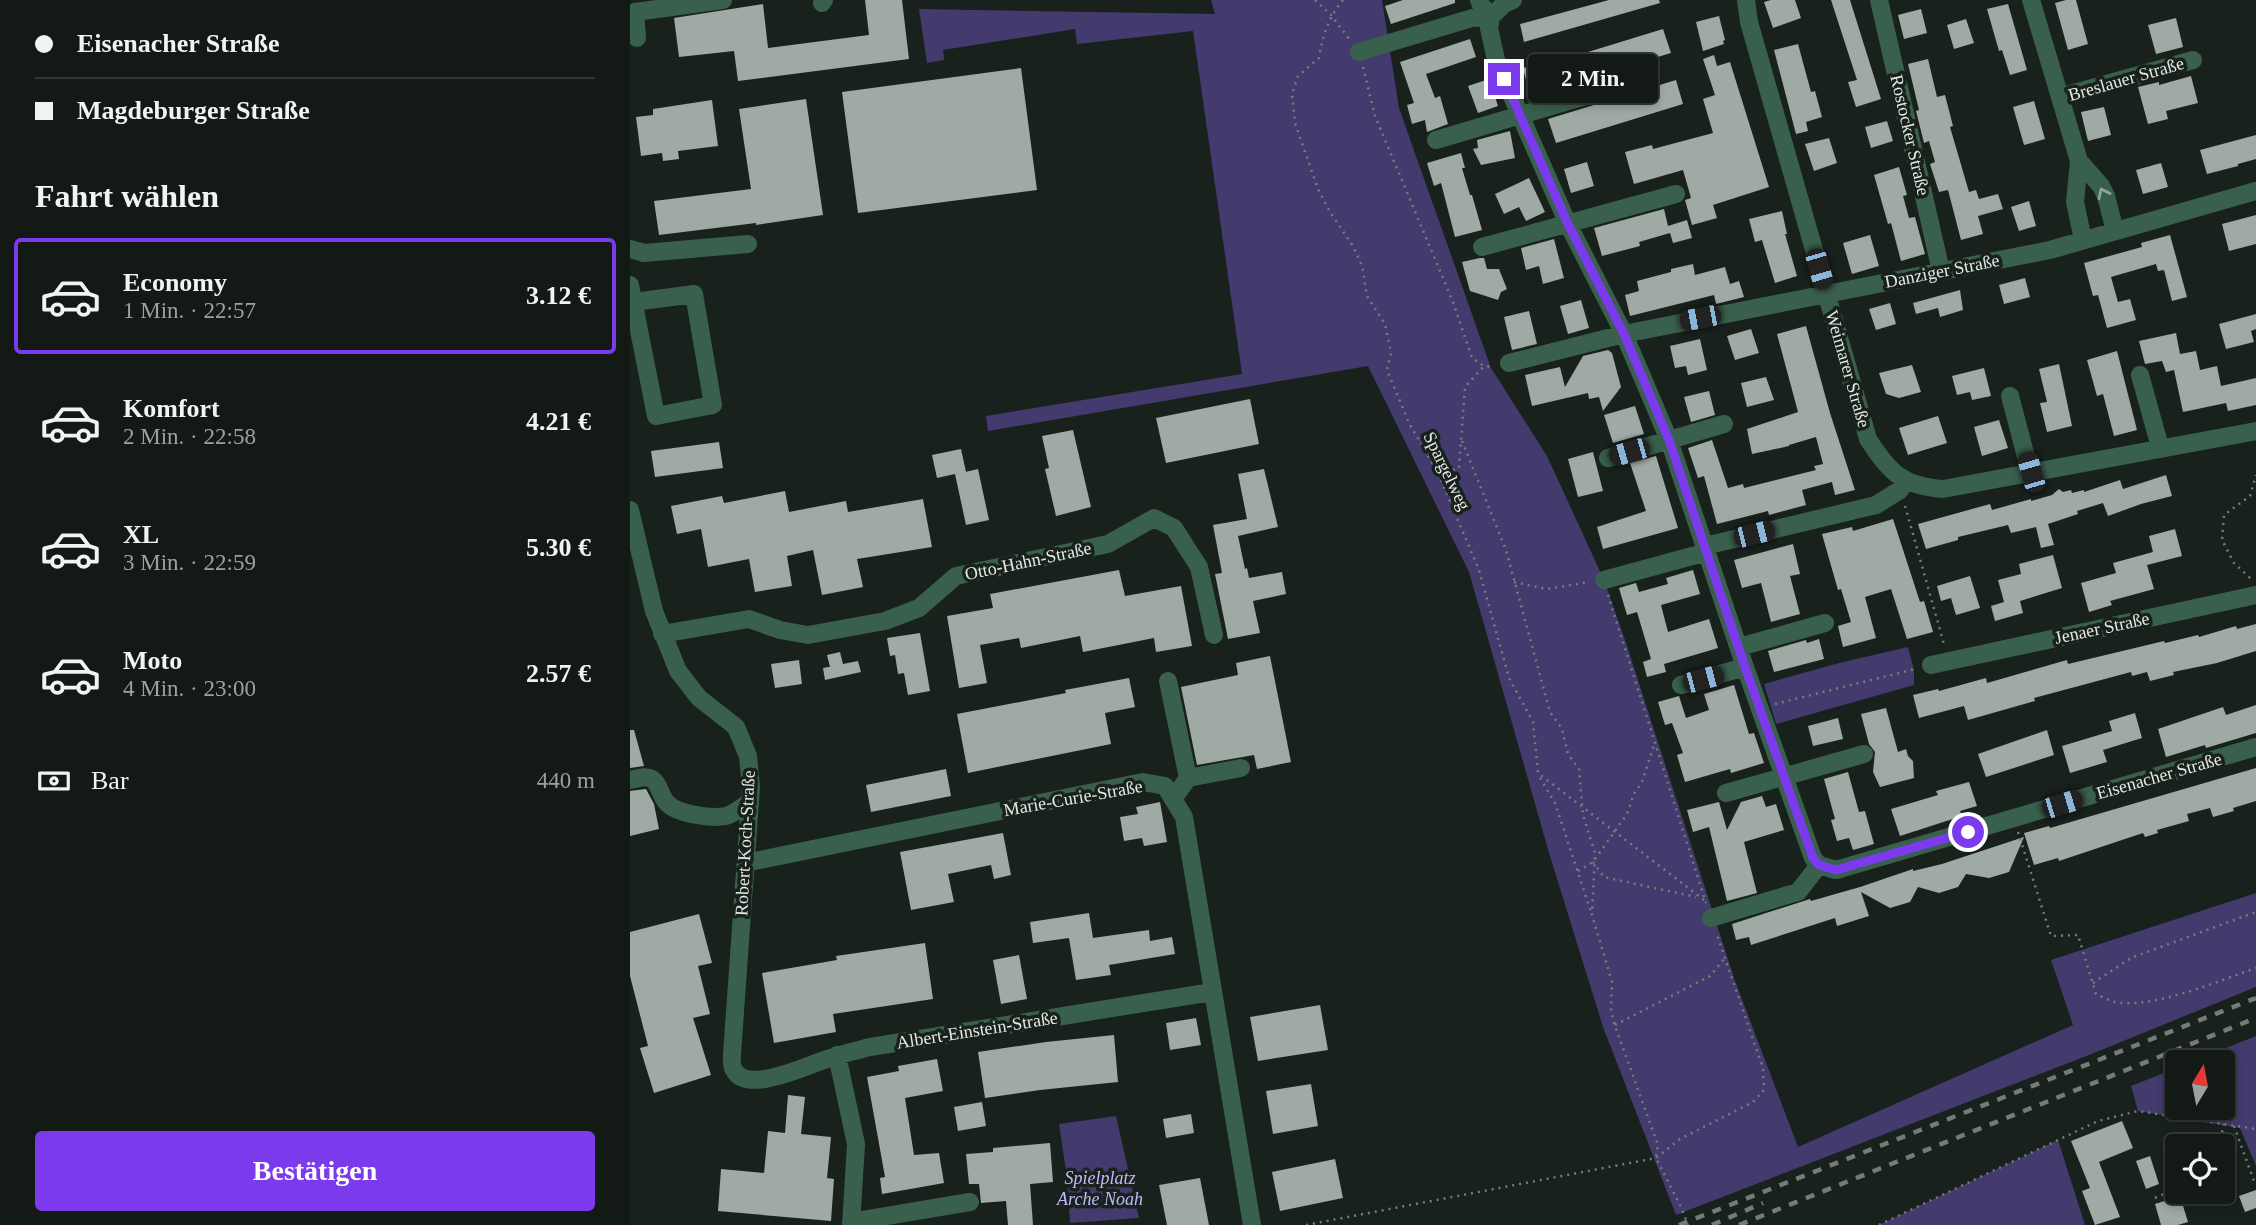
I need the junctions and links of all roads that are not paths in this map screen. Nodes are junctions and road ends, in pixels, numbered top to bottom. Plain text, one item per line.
1 (723, 0) edge
2 (1479, 0) edge
3 (1513, 0) edge
4 (1746, 0) edge
5 (1879, 0) edge
6 (2031, 0) edge
7 (1491, 17) junction
8 (637, 38) dead end
9 (1359, 52) road end
10 (2193, 60) dead end
11 (1636, 81) dead end
12 (2060, 97) junction
13 (1520, 116) junction
14 (1436, 141) dead end
15 (2078, 161) junction
16 (2256, 191) edge
17 (1676, 194) dead end
18 (1568, 224) junction
19 (2115, 231) junction
20 (2083, 240) junction
21 (748, 244) dead end
22 (1482, 247) dead end
23 (630, 249) edge
24 (1941, 271) junction
25 (1826, 293) junction
26 (632, 294) edge
27 (1624, 334) junction
28 (1509, 363) road end
29 (2140, 375) dead end
30 (2010, 396) dead end
31 (1724, 424) dead end
32 (2256, 431) edge
33 (1669, 440) junction
34 (2160, 447) junction
35 (1608, 458) dead end
36 (2031, 472) junction
37 (1903, 486) junction
38 (630, 509) edge
39 (1706, 549) junction
40 (1604, 580) road end
41 (2256, 595) edge
42 (1825, 623) dead end
43 (662, 634) junction
44 (1214, 635) dead end
45 (1739, 647) junction
46 (1939, 663) road end
47 (1745, 667) junction
48 (1168, 681) dead end
49 (1681, 685) dead end
50 (2256, 747) edge
51 (1864, 754) dead end
52 (1241, 768) dead end
53 (1784, 776) junction
54 (1188, 778) junction
55 (630, 780) edge
56 (1726, 793) dead end
57 (1173, 799) junction
58 (750, 802) junction
59 (745, 863) junction
60 (1819, 865) junction
61 (1708, 909) road end
62 (1212, 992) junction
63 (837, 1055) junction
64 (746, 1079) joint
65 (970, 1202) dead end
66 (851, 1224) edge
67 (1252, 1225) edge

1 - 8 street
2 - 7 street
3 - 7 street
4 - 25 street, Weimarer Straße
5 - 24 street, Rostocker Straße
6 - 12 street, Breslauer Straße
7 - 9 street
7 - 13 street
10 - 12 street, Breslauer Straße
11 - 13 street
12 - 15 street, Breslauer Straße
13 - 14 street
13 - 18 street
19 -> 15 street, Breslauer Straße
15 - 20 street, Breslauer Straße
16 - 19 street, Danziger Straße
17 - 18 street
18 - 22 street
18 - 27 street
19 - 20 street, Danziger Straße
20 - 24 street, Danziger Straße
21 - 23 street
24 - 25 street, Danziger Straße
25 - 27 street, Danziger Straße
25 - 37 street, Weimarer Straße
26 - 26 street
27 - 28 street, Danziger Straße
27 - 33 street
29 - 34 street
30 - 36 street
31 - 33 street
32 - 34 street
33 - 35 street
33 - 39 street
34 - 36 street
36 - 37 street
37 - 39 street
38 - 43 street, Robert-Koch-Straße
39 - 40 street
39 - 45 street
41 - 46 street, Jenaer Straße
42 - 45 street
43 - 44 street, Otto-Hahn-Straße
43 - 58 street, Robert-Koch-Straße
45 - 47 street
47 - 49 street
47 - 53 street
48 - 54 street
50 - 60 street, Eisenacher Straße
51 - 53 street
52 - 54 street
53 - 56 street
53 - 60 street
54 - 57 street
55 - 58 street
57 - 59 street, Marie-Curie-Straße
57 - 62 street
58 - 59 street, Robert-Koch-Straße
59 - 64 street, Robert-Koch-Straße
60 - 61 street
62 - 63 street, Albert-Einstein-Straße
62 - 67 street
63 - 64 street, Albert-Einstein-Straße
63 - 66 street
65 - 66 street

